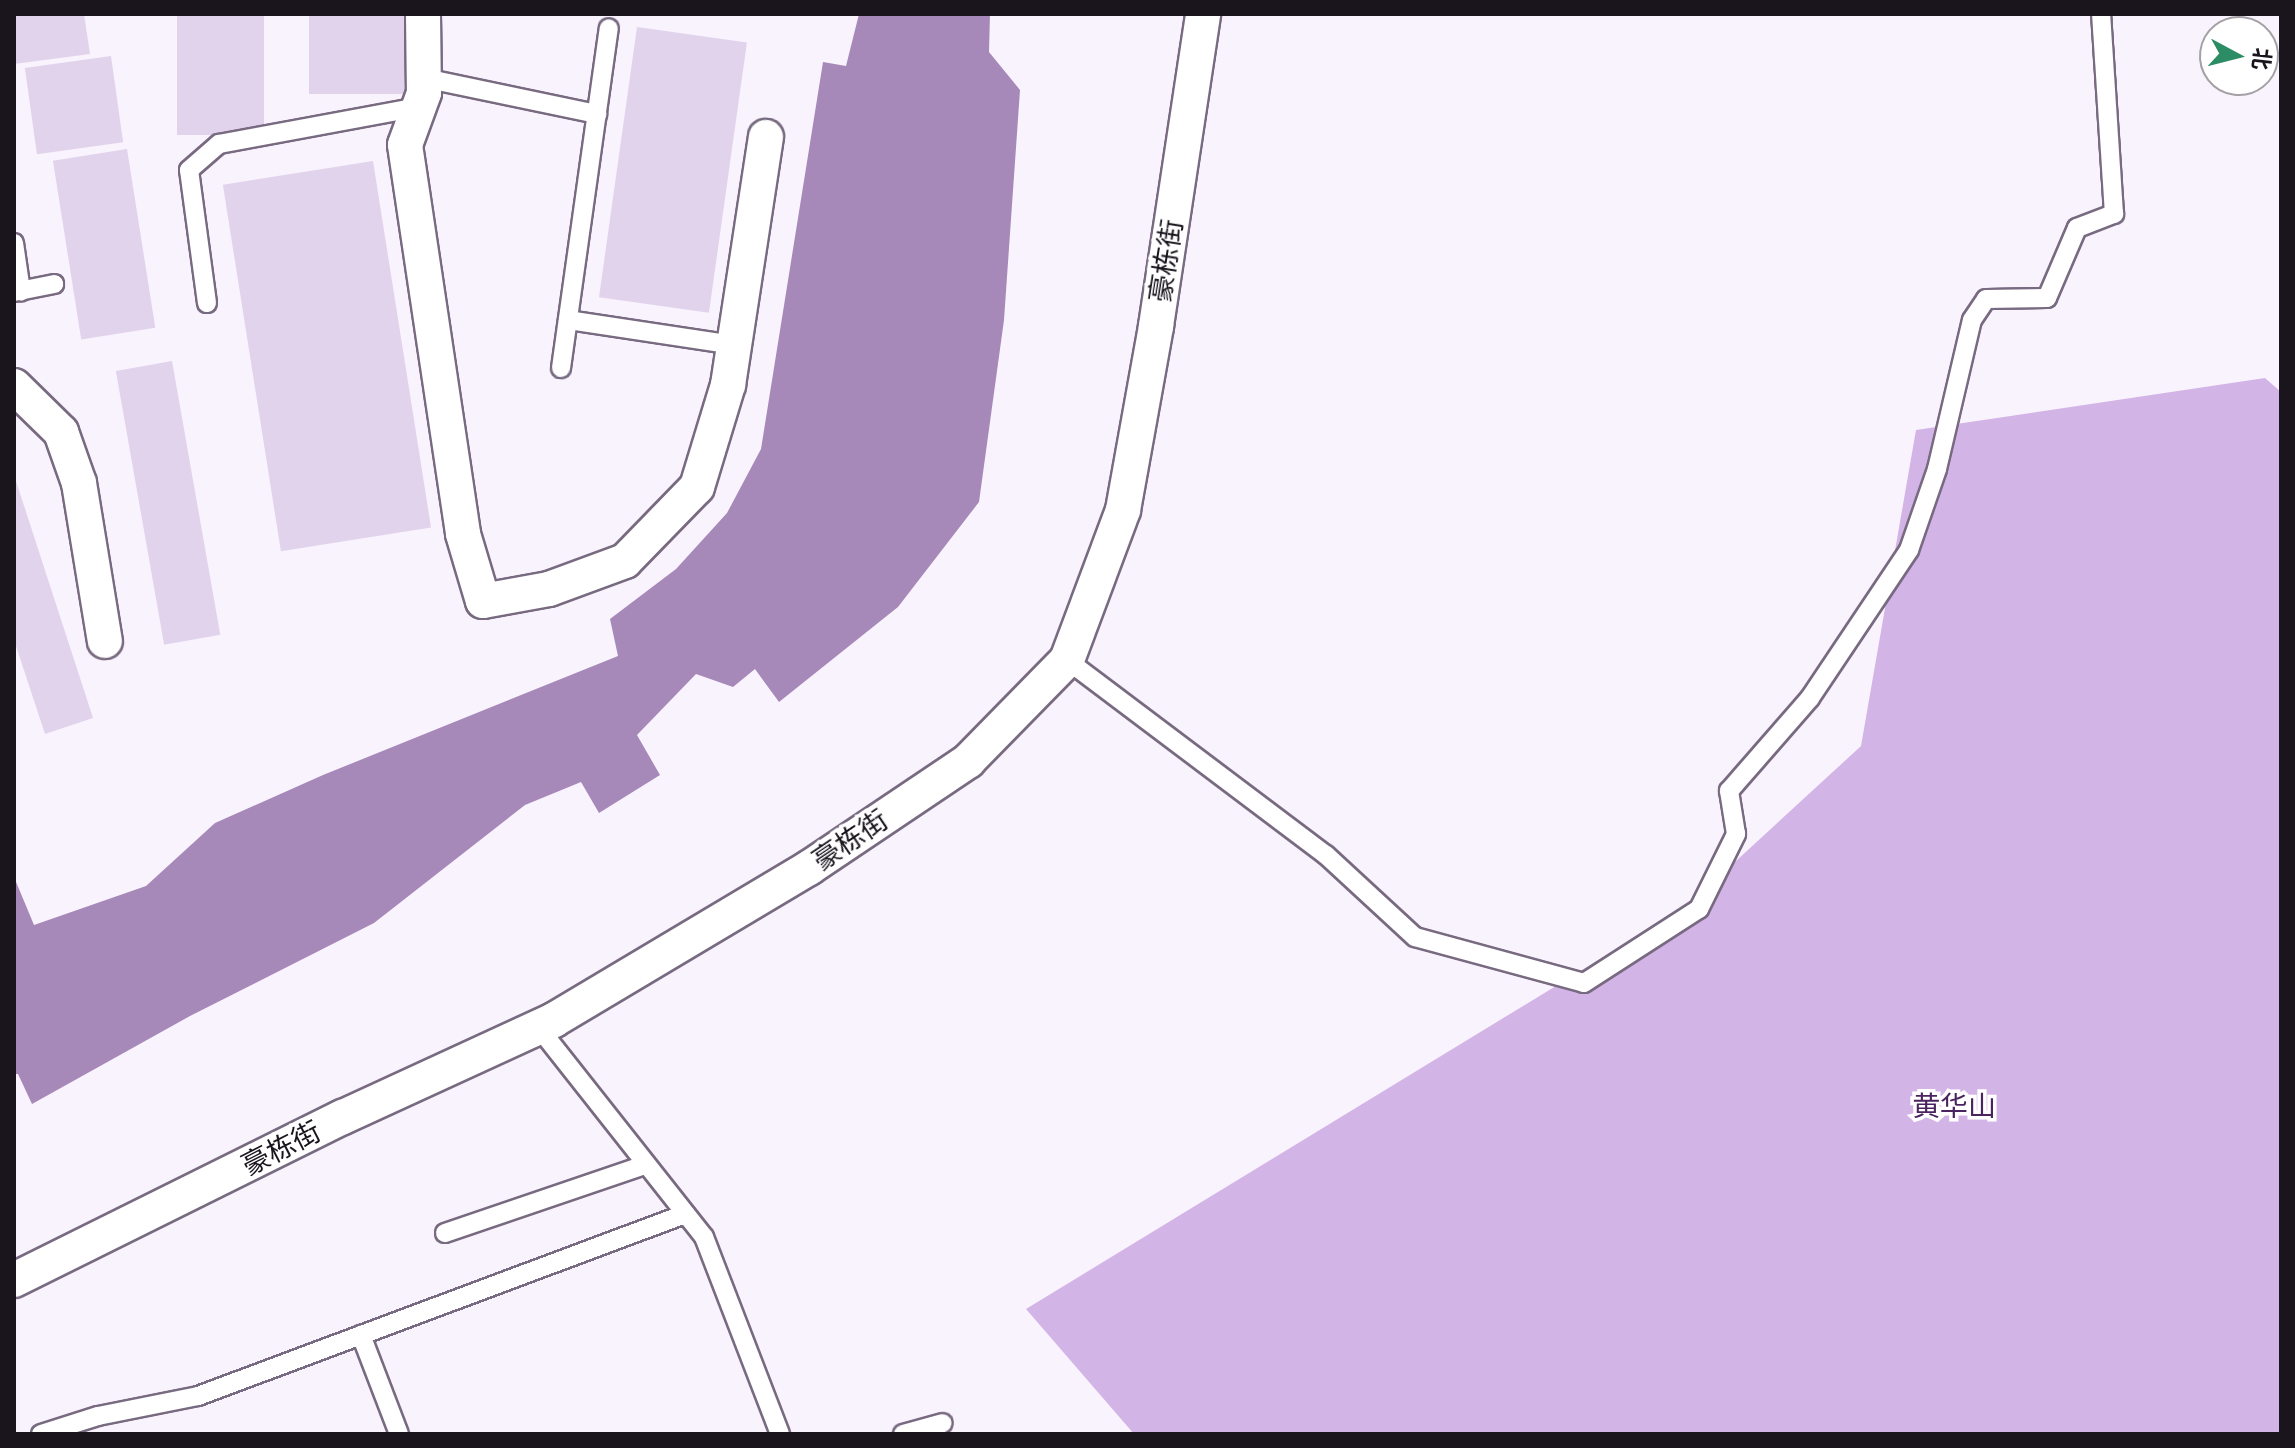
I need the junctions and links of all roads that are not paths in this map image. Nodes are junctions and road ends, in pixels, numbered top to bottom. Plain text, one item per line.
1 (423, 14) edge
2 (1203, 14) edge
3 (2101, 14) edge
4 (609, 28) dead end
5 (422, 92) junction
6 (597, 114) junction
7 (766, 137) dead end
8 (14, 243) edge
9 (54, 284) dead end
10 (17, 292) edge
11 (207, 303) dead end
12 (568, 320) junction
13 (734, 345) junction
14 (561, 368) dead end
15 (14, 386) edge
16 (105, 641) dead end
17 (1067, 660) junction
18 (539, 1028) junction
19 (645, 1165) junction
20 (685, 1214) junction
21 (445, 1233) dead end
22 (14, 1280) edge
23 (361, 1335) junction
24 (943, 1423) dead end
25 (41, 1434) edge
26 (399, 1434) edge
27 (780, 1434) edge
28 (903, 1434) edge

1 - 5 street
2 - 17 street, 豪栋街
3 - 17 lane
4 - 6 lane
5 - 6 lane
5 - 11 lane
5 - 13 street
6 - 12 lane
7 - 13 street
8 - 10 lane
9 - 10 lane
12 - 13 lane
12 - 14 lane
15 - 16 street
17 - 18 street, 豪栋街
18 - 19 lane
18 - 22 street, 豪栋街
19 - 20 lane
19 - 21 lane
20 - 23 lane
20 - 27 lane
23 - 25 lane
23 - 26 lane
24 - 28 lane

